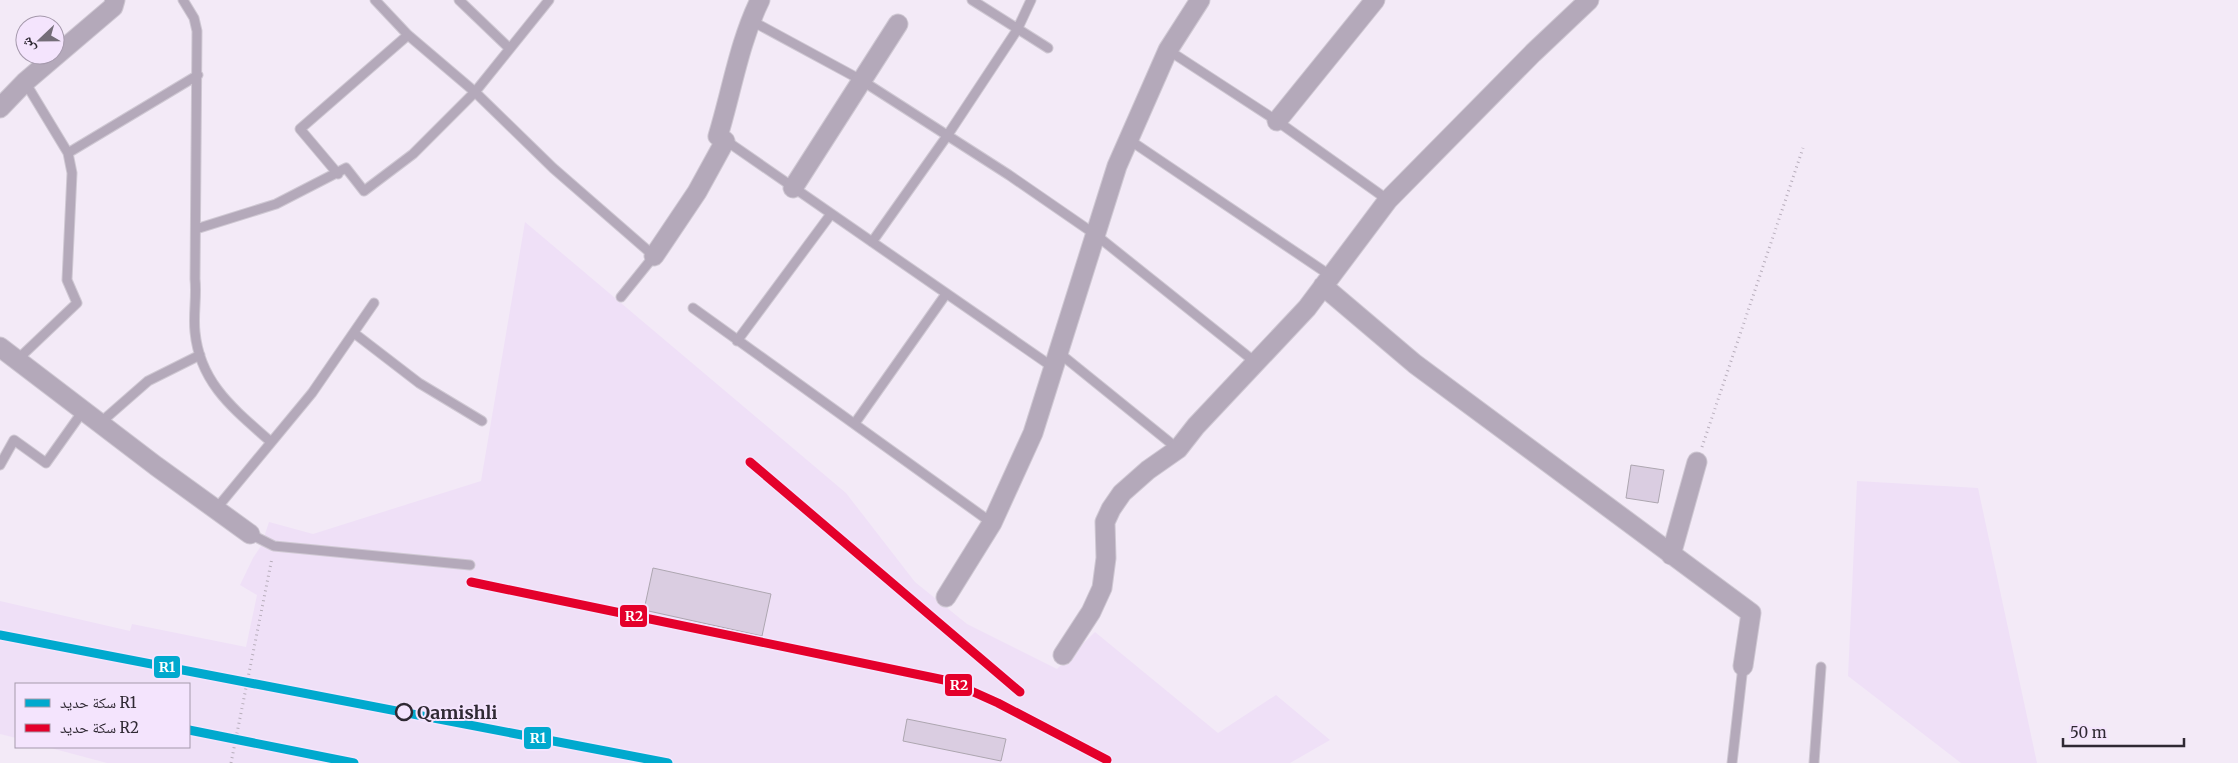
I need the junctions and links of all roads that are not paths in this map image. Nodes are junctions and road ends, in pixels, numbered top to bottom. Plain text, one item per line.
1 (115, 0) edge
2 (183, 0) edge
3 (374, 0) edge
4 (459, 0) edge
5 (549, 0) edge
6 (760, 0) edge
7 (972, 0) edge
8 (1031, 0) edge
9 (1200, 0) edge
10 (1376, 0) edge
11 (1589, 0) edge
12 (750, 20) junction
13 (898, 24) dead end
14 (1017, 30) junction
15 (408, 35) junction
16 (509, 48) junction
17 (1048, 48) dead end
18 (1168, 50) junction
19 (198, 75) junction
20 (861, 80) junction
21 (25, 82) junction
22 (475, 92) junction
23 (0, 108) edge
24 (1277, 122) junction
25 (718, 136) junction
26 (947, 136) junction
27 (1128, 139) junction
28 (68, 152) junction
29 (338, 174) junction
30 (793, 188) junction
31 (1388, 200) junction
32 (831, 214) junction
33 (196, 230) junction
34 (1096, 235) junction
35 (872, 242) junction
36 (654, 256) junction
37 (1327, 281) junction
38 (946, 294) junction
39 (621, 297) dead end
40 (374, 303) dead end
41 (693, 308) dead end
42 (354, 333) junction
43 (737, 341) junction
44 (0, 346) edge
45 (200, 355) junction
46 (17, 360) junction
47 (1056, 360) junction
48 (1255, 362) junction
49 (83, 411) junction
50 (482, 421) dead end
51 (100, 423) junction
52 (855, 423) junction
53 (271, 442) junction
54 (1178, 450) junction
55 (1697, 462) road end
56 (0, 465) edge
57 (216, 509) junction
58 (992, 523) junction
59 (250, 534) joint
60 (1671, 555) junction
61 (470, 565) dead end
62 (946, 597) dead end
63 (1063, 655) dead end
64 (1743, 666) joint
65 (1821, 667) dead end
66 (1732, 763) edge
67 (1814, 763) edge

1 - 21 street
2 - 19 lane
3 - 15 lane
4 - 16 lane
5 - 16 lane
6 - 12 street
7 - 14 lane
8 - 14 lane
9 - 18 street
10 - 24 street
11 - 31 street
12 - 20 lane
12 - 25 street
13 - 20 street
14 - 17 lane
14 - 26 lane
15 - 22 lane
15 - 29 lane
16 - 22 lane
18 - 24 lane
18 - 27 street
19 - 28 lane
19 - 33 lane
20 - 26 lane
20 - 30 street
21 - 23 street
21 - 28 lane
22 - 29 lane
22 - 36 lane
24 - 31 lane
25 - 30 lane
25 - 36 street
26 - 34 lane
26 - 35 lane
27 - 34 street
27 - 37 lane
28 - 46 lane
29 - 33 lane
30 - 32 lane
31 - 37 street
32 - 35 lane
32 - 43 lane
33 - 45 lane
34 - 47 street
34 - 48 lane
35 - 38 lane
36 - 39 lane
37 - 48 street
37 - 60 street
38 - 47 lane
38 - 52 lane
40 - 42 lane
41 - 43 lane
42 - 50 lane
42 - 53 lane
43 - 52 lane
44 - 46 street
45 - 51 lane
45 - 53 lane
46 - 49 street
47 - 54 lane
47 - 58 street
48 - 54 street
49 - 51 street
49 - 56 lane
51 - 57 street
52 - 58 lane
53 - 57 lane
54 - 63 street
55 - 60 street
57 - 59 street
58 - 62 street
59 - 61 lane
60 - 64 street
64 - 66 lane
65 - 67 lane

